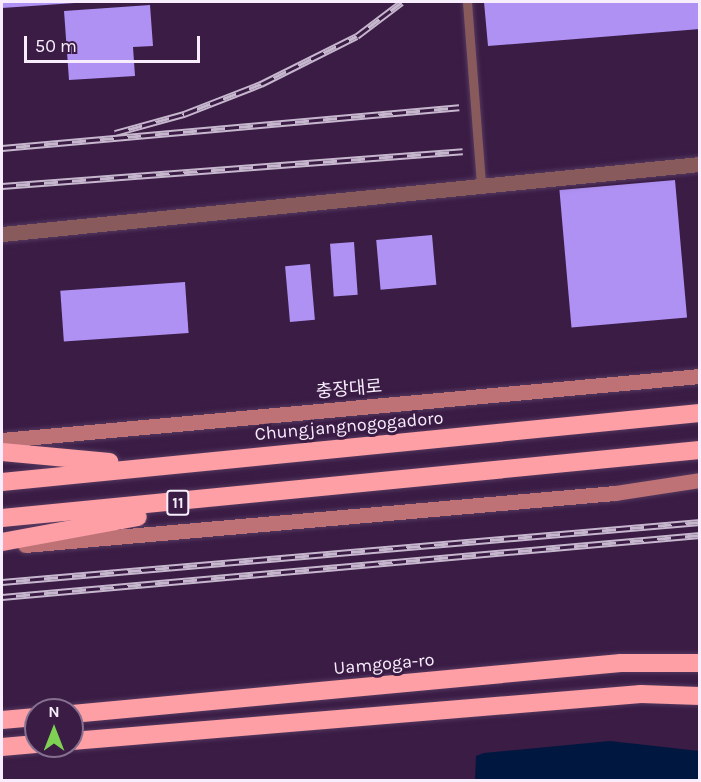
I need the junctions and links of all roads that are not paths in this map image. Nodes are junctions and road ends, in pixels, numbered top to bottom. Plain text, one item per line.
1 (467, 2) edge
2 (699, 164) edge
3 (481, 186) junction
4 (2, 234) edge
5 (699, 376) edge
6 (699, 413) edge
7 (2, 440) edge
8 (699, 450) edge
9 (2, 452) edge
10 (150, 466) junction
11 (699, 480) edge
12 (2, 482) edge
13 (699, 487) edge
14 (615, 493) junction
15 (245, 497) junction
16 (2, 518) edge
17 (2, 542) edge
18 (2, 547) edge
19 (699, 663) edge
20 (699, 696) edge
21 (84, 713) edge
22 (24, 718) edge
23 (2, 720) edge
24 (84, 740) edge
25 (24, 745) edge
26 (2, 747) edge

1 - 3 lane
2 - 3 street
3 - 4 street
5 - 7 main road, 충장대로
6 - 10 highway, Chungjangnogogadoro / 11
8 - 15 highway, 11
9 - 10 highway
10 - 12 highway, Chungjangnogogadoro / 11
11 - 14 main road
13 - 14 main road
14 - 18 main road
15 - 16 highway, 11
15 - 17 highway
19 - 21 highway, Uamgoga-ro
20 - 24 highway
22 - 23 highway
25 - 26 highway

